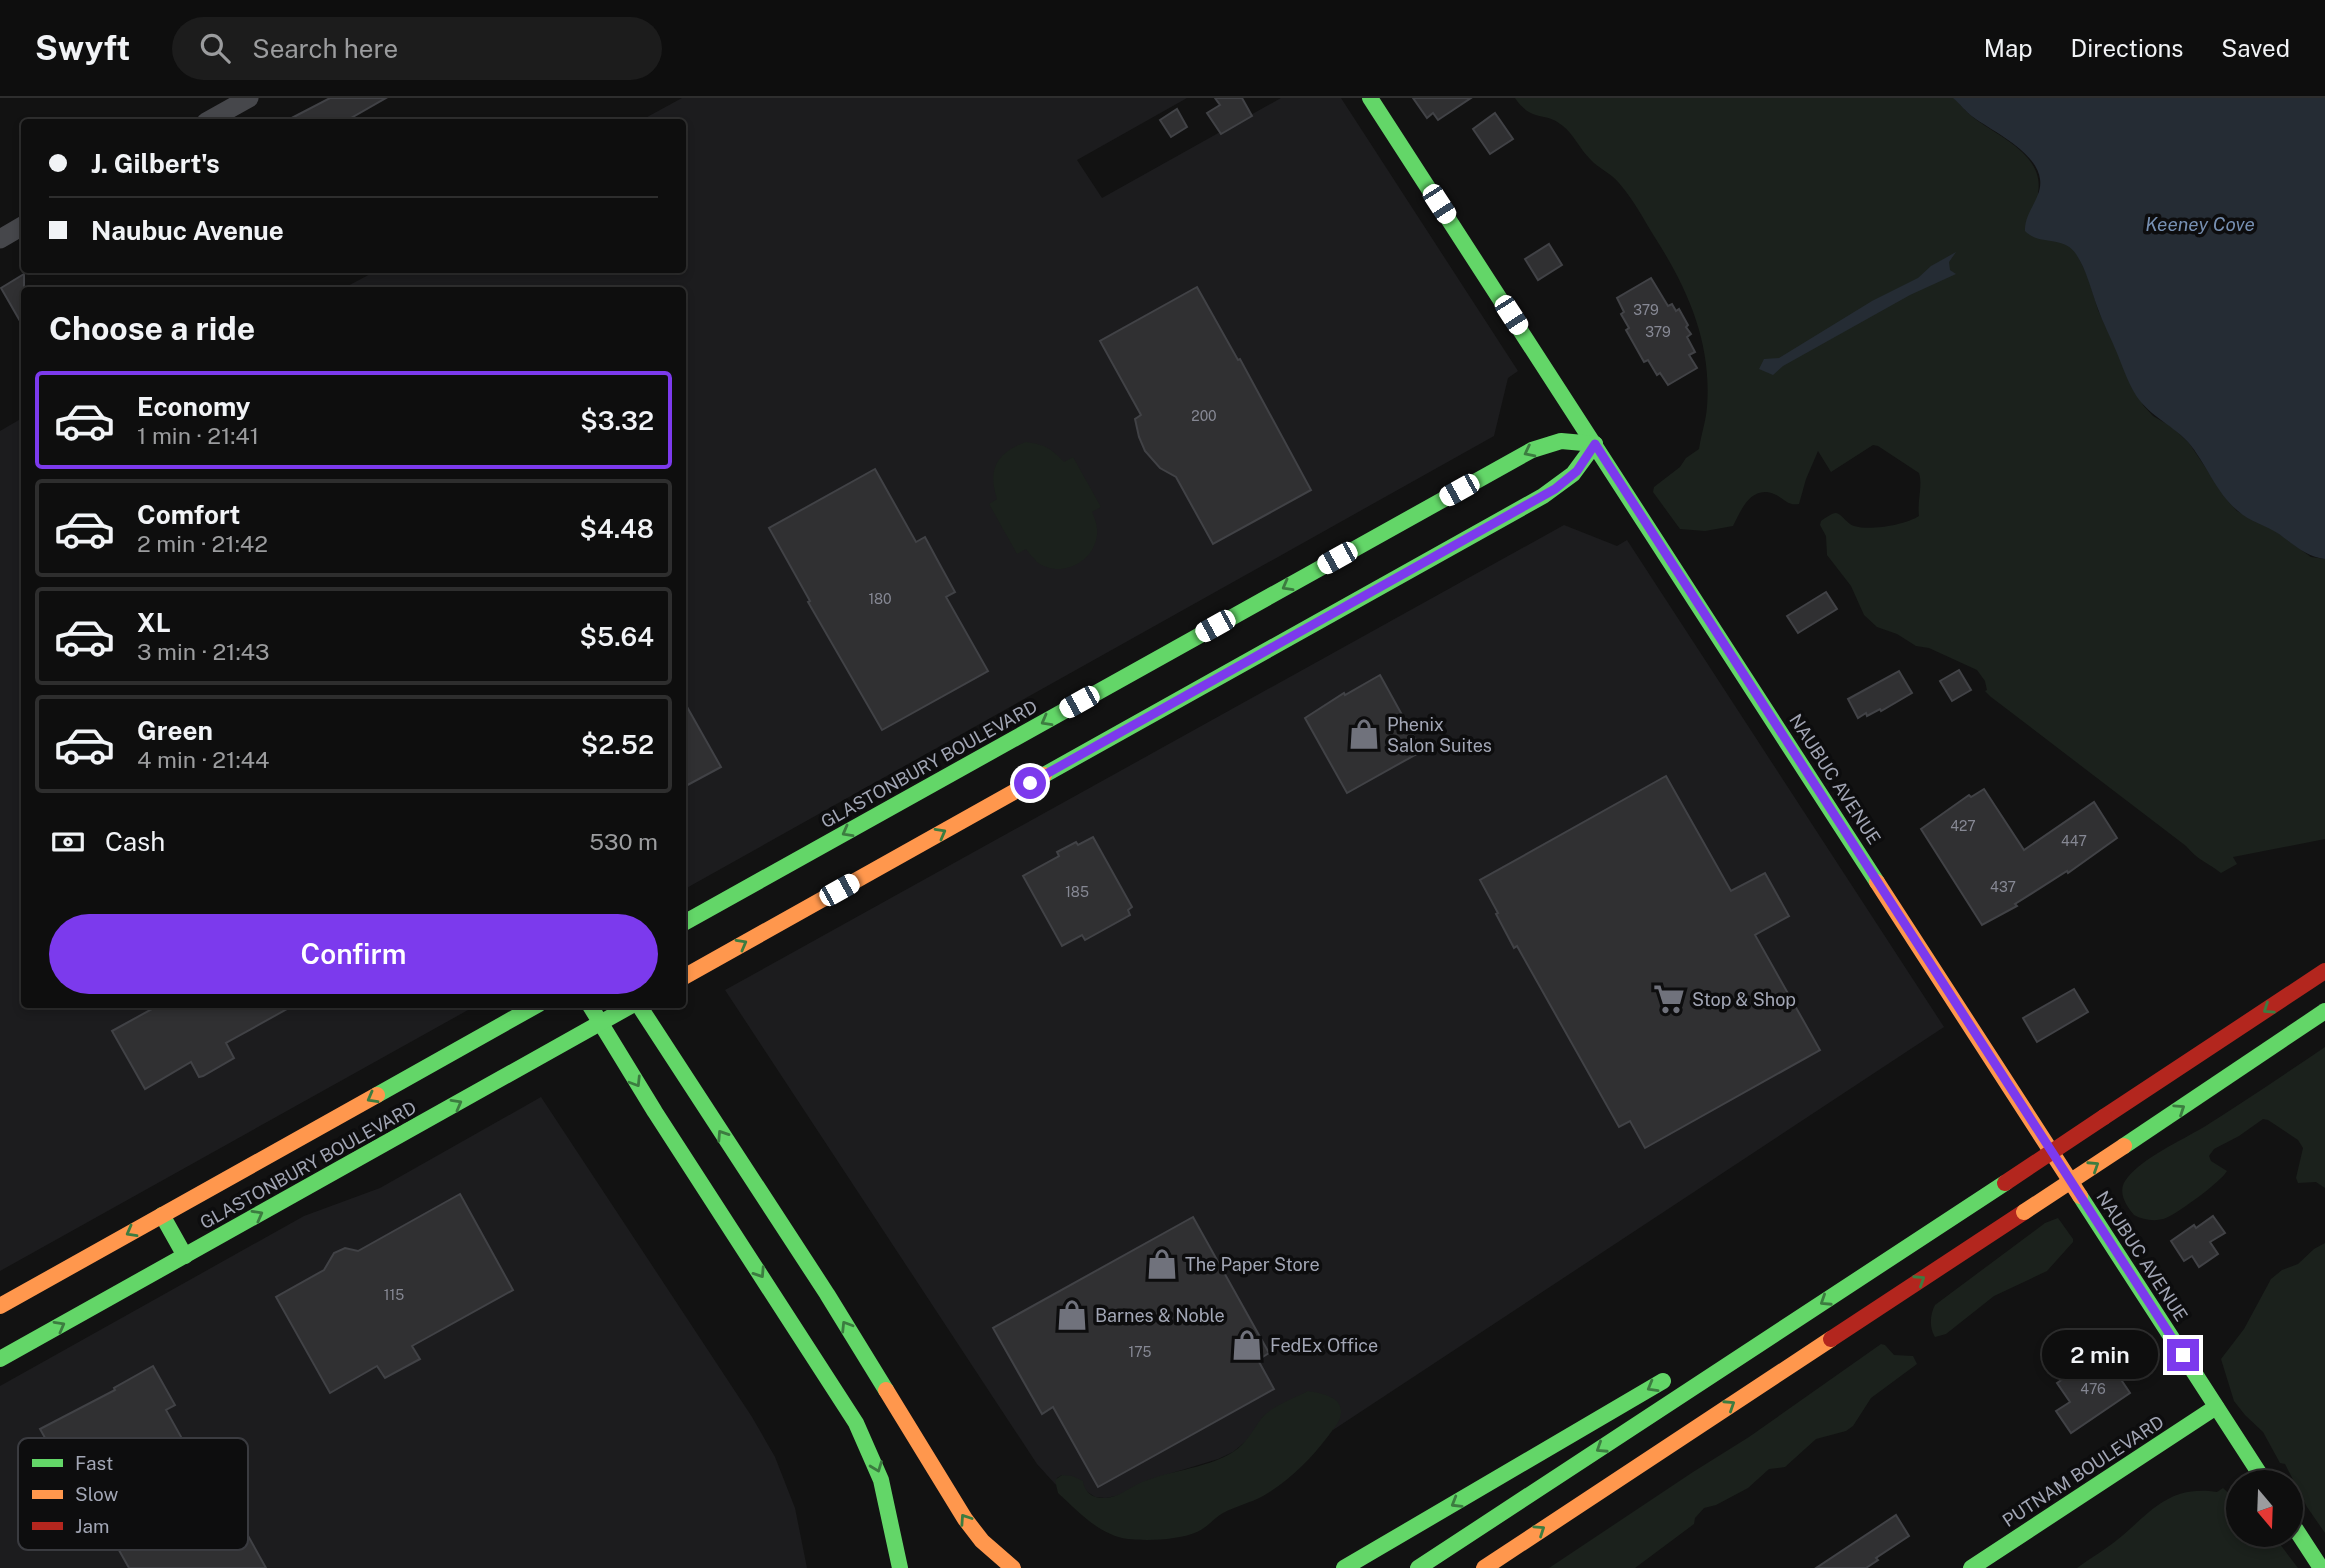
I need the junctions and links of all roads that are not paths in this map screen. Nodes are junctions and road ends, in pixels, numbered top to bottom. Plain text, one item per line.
1 (249, 98) edge
2 (1370, 98) edge
3 (211, 119) edge
4 (21, 227) edge
5 (0, 239) edge
6 (1595, 444) junction
7 (686, 922) edge
8 (2325, 971) edge
9 (686, 976) edge
10 (532, 1008) edge
11 (591, 1008) edge
12 (629, 1008) edge
13 (639, 1008) edge
14 (2325, 1011) edge
15 (600, 1024) junction
16 (162, 1215) junction
17 (185, 1256) junction
18 (0, 1306) edge
19 (1781, 1329) junction
20 (1724, 1348) dead end
21 (0, 1359) edge
22 (1676, 1373) dead end
23 (2216, 1407) junction
24 (2257, 1470) edge
25 (2303, 1540) edge
26 (900, 1568) edge
27 (1013, 1568) edge
28 (1344, 1568) edge
29 (1418, 1568) edge
30 (1483, 1568) edge
31 (1971, 1568) edge
32 (2321, 1568) edge

1 - 3 street
2 - 6 main road, NAUBUC AVENUE
4 - 5 street
6 -> 7 main road, GLASTONBURY BOULEVARD
9 -> 6 main road
6 - 23 main road, NAUBUC AVENUE
8 -> 19 main road, bridge
10 -> 16 main road, GLASTONBURY BOULEVARD
11 - 15 main road
12 - 15 main road, GLASTONBURY BOULEVARD
27 -> 13 main road
30 -> 14 main road, bridge
17 -> 15 main road, GLASTONBURY BOULEVARD
15 -> 26 main road
16 - 17 main road
16 -> 18 main road, GLASTONBURY BOULEVARD
21 -> 17 main road, GLASTONBURY BOULEVARD
19 - 20 main road
19 -> 29 main road
22 -> 28 main road
23 - 24 main road, NAUBUC AVENUE
23 - 31 main road, PUTNAM BOULEVARD
25 - 32 main road

